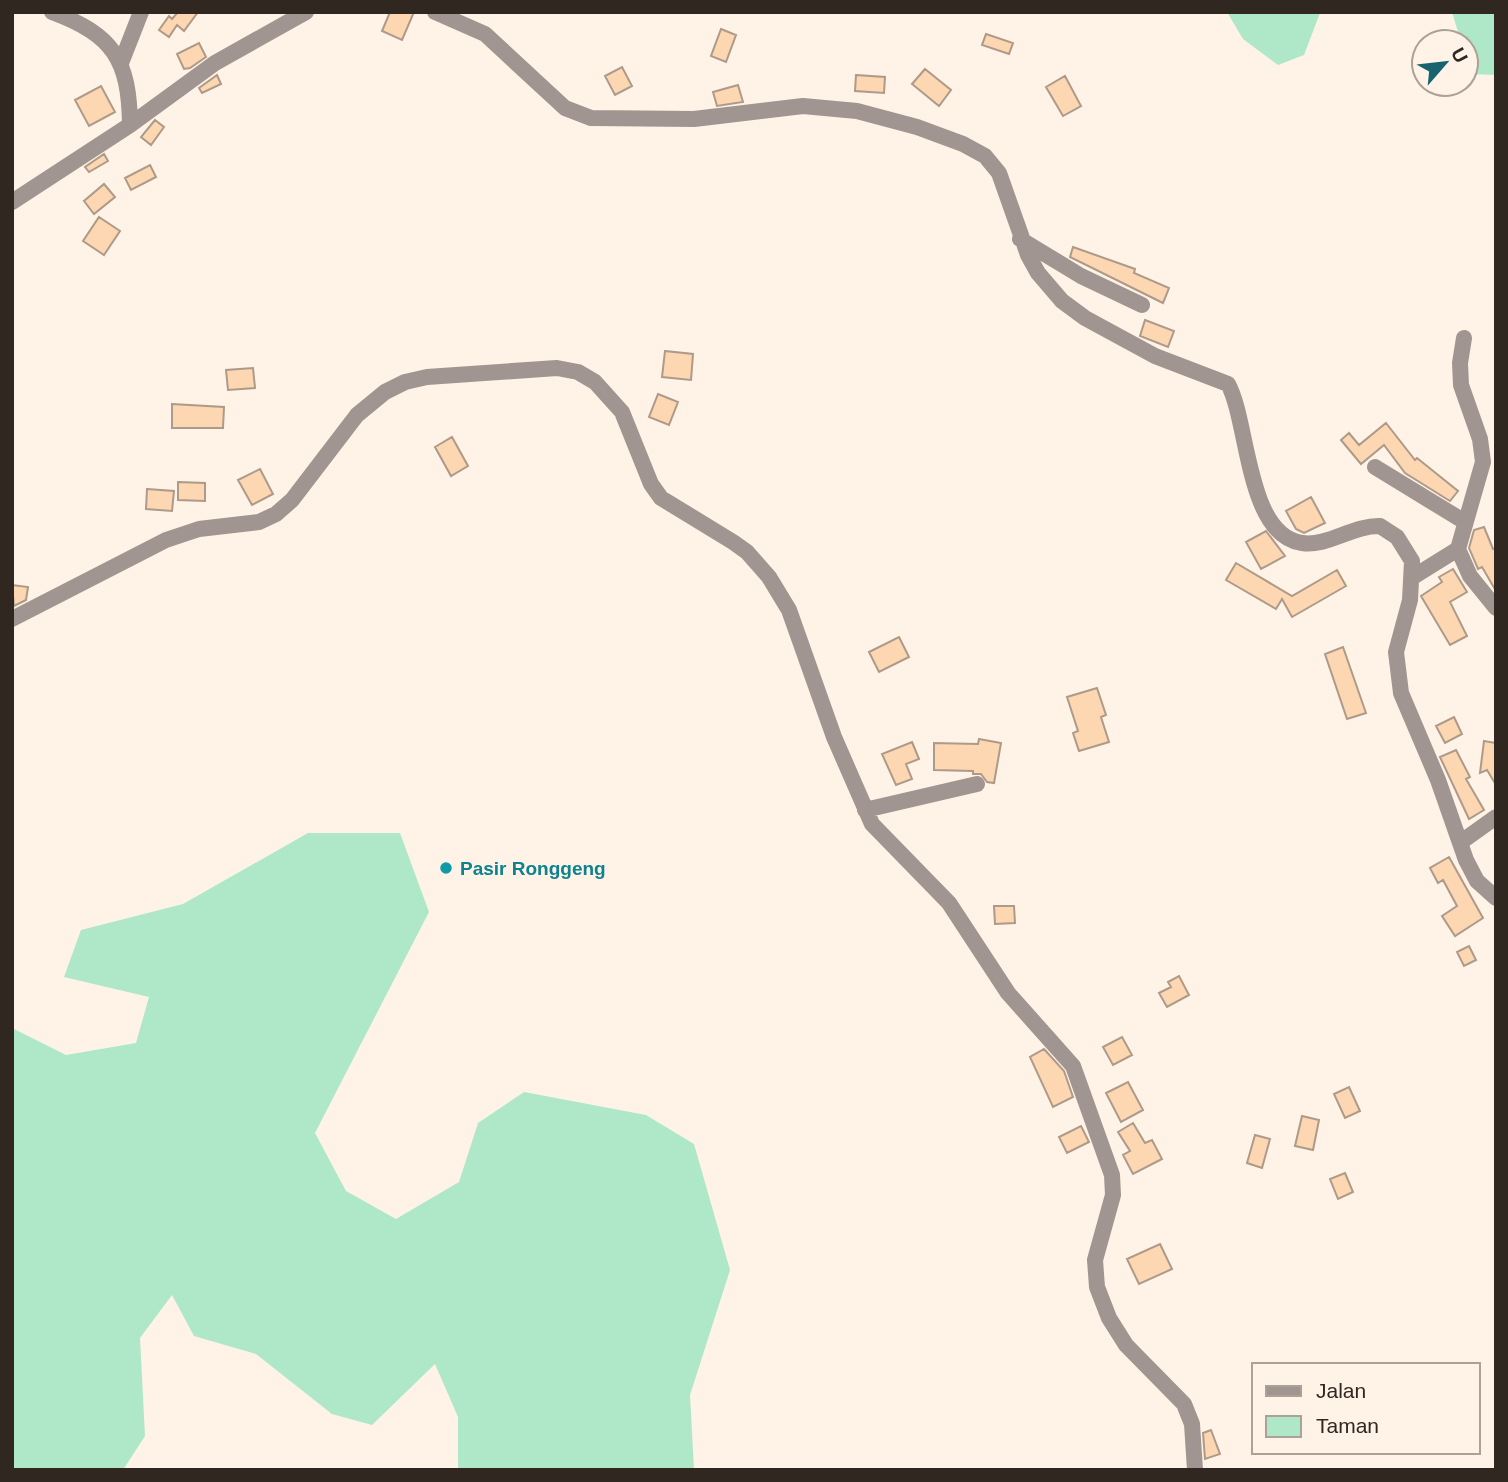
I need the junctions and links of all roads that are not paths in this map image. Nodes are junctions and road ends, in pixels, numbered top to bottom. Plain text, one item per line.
1 (52, 12) edge
2 (141, 12) edge
3 (306, 12) edge
4 (435, 12) edge
5 (121, 63) junction
6 (130, 125) junction
7 (12, 202) edge
8 (1020, 239) junction
9 (1142, 305) dead end
10 (1464, 338) dead end
11 (1375, 467) dead end
12 (1465, 522) junction
13 (1458, 549) junction
14 (1413, 577) junction
15 (1496, 608) edge
16 (12, 619) edge
17 (977, 784) dead end
18 (865, 810) junction
19 (1496, 817) edge
20 (1461, 842) junction
21 (1496, 898) edge
22 (1195, 1470) edge

1 - 5 street
2 - 5 street
3 - 6 street
4 - 8 street
5 - 6 street
6 - 7 street
8 - 9 street
8 - 14 street
10 - 12 street
11 - 12 street
12 - 13 street
13 - 14 street
13 - 15 street
14 - 20 street
16 - 18 street
17 - 18 street
18 - 22 street
19 - 20 street
20 - 21 street

